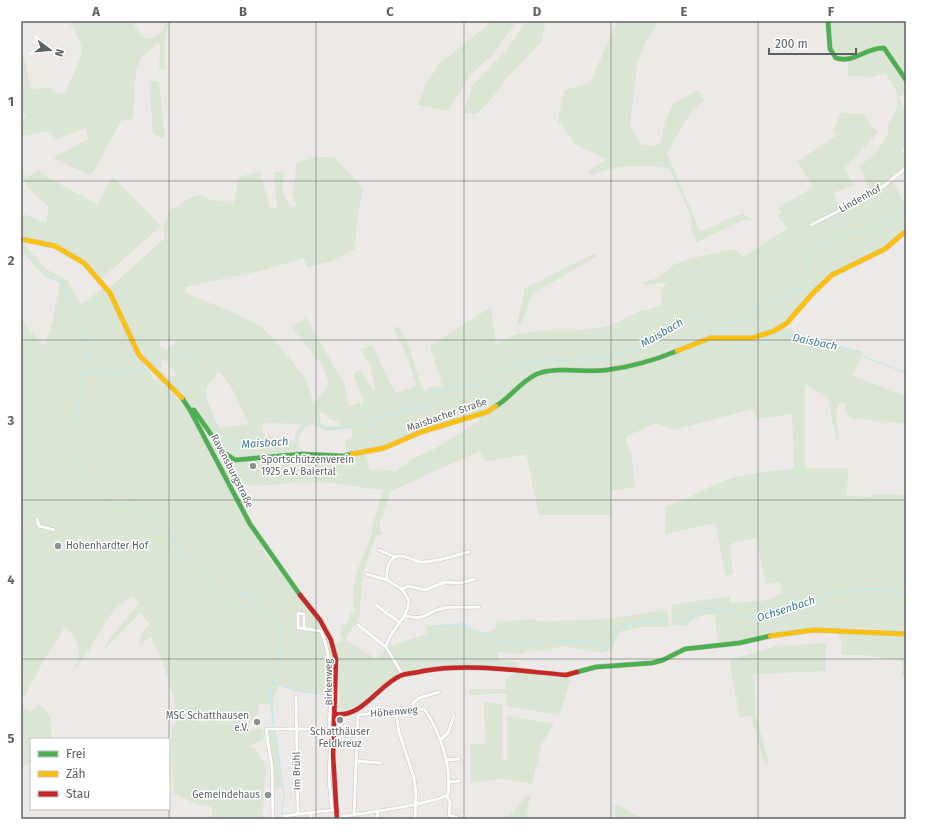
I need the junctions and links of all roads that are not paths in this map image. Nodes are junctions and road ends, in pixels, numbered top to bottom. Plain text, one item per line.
1 (828, 21) edge
2 (906, 80) edge
3 (906, 168) edge
4 (811, 225) dead end
5 (906, 231) edge
6 (21, 239) edge
7 (190, 410) junction
8 (37, 519) dead end
9 (54, 530) dead end
10 (379, 550) dead end
11 (469, 552) dead end
12 (395, 557) junction
13 (366, 574) dead end
14 (475, 579) dead end
15 (387, 580) junction
16 (402, 589) junction
17 (376, 605) dead end
18 (479, 607) dead end
19 (405, 616) junction
20 (399, 622) junction
21 (358, 625) dead end
22 (304, 629) junction
23 (906, 634) edge
24 (386, 647) junction
25 (403, 675) junction
26 (439, 692) dead end
27 (296, 697) dead end
28 (413, 708) junction
29 (396, 711) junction
30 (357, 713) junction
31 (336, 714) junction
32 (454, 716) dead end
33 (296, 728) junction
34 (332, 728) junction
35 (440, 740) junction
36 (458, 759) dead end
37 (446, 760) junction
38 (356, 761) junction
39 (381, 763) dead end
40 (459, 781) dead end
41 (448, 782) junction
42 (447, 796) junction
43 (416, 804) junction
44 (334, 810) junction
45 (312, 812) junction
46 (378, 812) junction
47 (298, 814) junction
48 (354, 815) junction
49 (449, 815) junction
50 (283, 816) dead end
51 (337, 818) edge
52 (273, 819) edge
53 (310, 819) edge
54 (377, 819) edge
55 (415, 819) edge
56 (448, 819) edge
57 (461, 819) edge

1 - 2 street
3 - 4 street, Lindenhof
5 - 7 street, Maisbacher Straße
6 - 7 street, Ravensburgstraße
7 - 31 street, Ravensburgstraße
8 - 9 street
10 - 12 street
11 - 12 street
12 - 15 street
13 - 15 street
14 - 16 street
15 - 16 street
16 - 19 street
17 - 20 street
18 - 19 street
19 - 20 street
20 - 24 street
21 - 24 street
22 - 22 street
22 - 34 street, Birkenweg
23 - 25 street
24 - 25 street
25 - 30 street
26 - 28 street
27 - 33 street, Im Brühl
28 - 29 street, Höhenweg
28 - 35 street, Höhenweg
29 - 30 street, Höhenweg
29 - 43 street
30 - 31 street
30 - 38 street
31 - 34 street
32 - 35 street
33 - 34 street
33 - 47 street, Im Brühl
33 - 52 street
34 - 44 street
35 - 37 street, Höhenweg
36 - 37 street
37 - 41 street, Höhenweg
38 - 39 street
38 - 48 street
40 - 41 street
41 - 42 street, Höhenweg
42 - 43 street
42 - 49 street, Höhenweg
43 - 46 street
43 - 55 street
44 - 45 street
44 - 51 street
45 - 47 street
45 - 53 street
46 - 48 street
46 - 54 street
47 - 50 street
48 - 51 street
49 - 56 street
49 - 57 street

